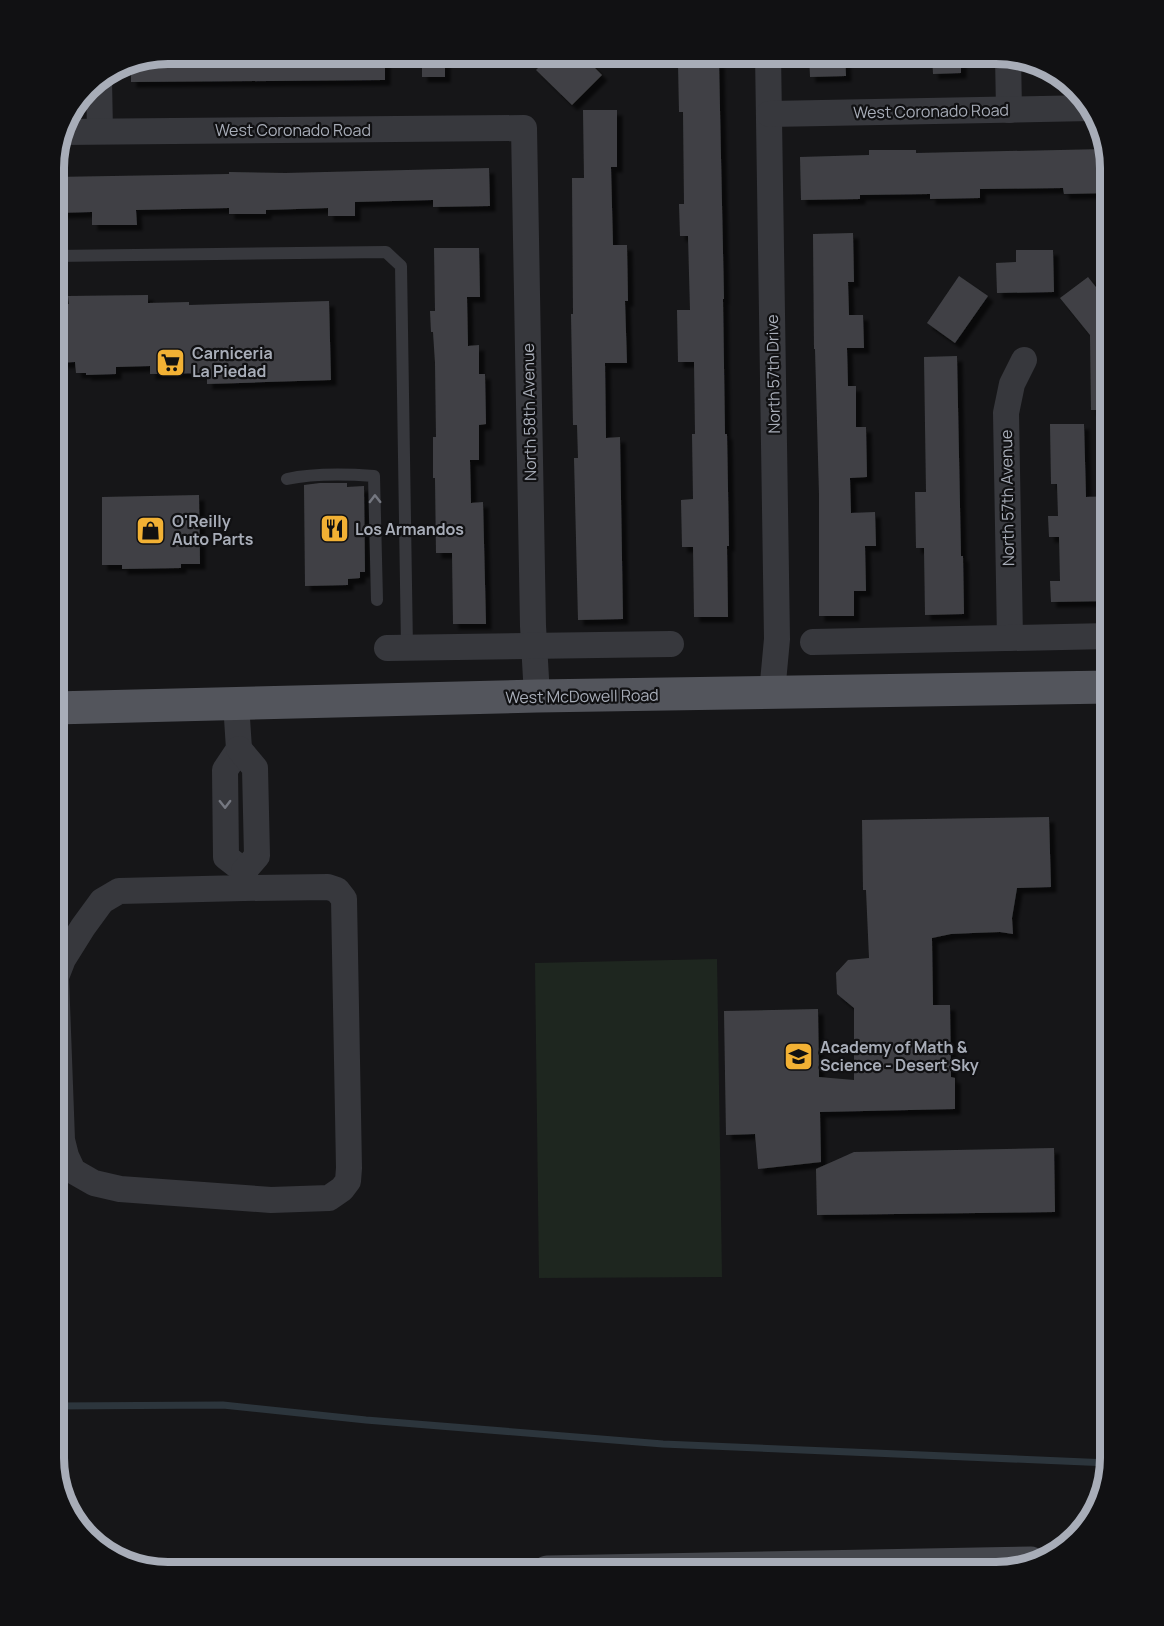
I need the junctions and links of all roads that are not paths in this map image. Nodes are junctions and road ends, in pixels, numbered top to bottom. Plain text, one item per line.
1 (768, 65) edge
2 (1008, 65) edge
3 (99, 91) edge
4 (1080, 108) edge
5 (1009, 110) junction
6 (769, 114) junction
7 (524, 129) joint
8 (100, 131) junction
9 (71, 132) edge
10 (65, 256) edge
11 (1024, 360) dead end
12 (287, 479) dead end
13 (377, 600) dead end
14 (1100, 636) edge
15 (1010, 638) junction
16 (813, 642) dead end
17 (671, 644) dead end
18 (534, 646) junction
19 (397, 648) joint
20 (1100, 687) edge
21 (772, 693) junction
22 (537, 696) junction
23 (236, 703) junction
24 (65, 708) edge
25 (244, 879) junction
26 (64, 957) edge
27 (64, 1149) edge

1 - 6 street, North 57th Drive
2 - 5 street
3 - 8 street
4 - 5 street, West Coronado Road
5 - 6 street, West Coronado Road
6 - 21 street, North 57th Drive
7 - 8 street, West Coronado Road
7 - 18 street, North 58th Avenue
8 - 9 street, West Coronado Road
10 - 19 lane
11 - 15 street, North 57th Avenue
13 -> 12 lane
14 - 15 street
15 - 16 street
17 - 18 street
18 - 19 street
18 - 22 street, North 58th Avenue
20 - 21 main road, West McDowell Road
21 - 22 main road, West McDowell Road
22 - 23 main road, West McDowell Road
23 - 24 main road, West McDowell Road
23 - 25 street
25 - 26 street
25 - 27 street

